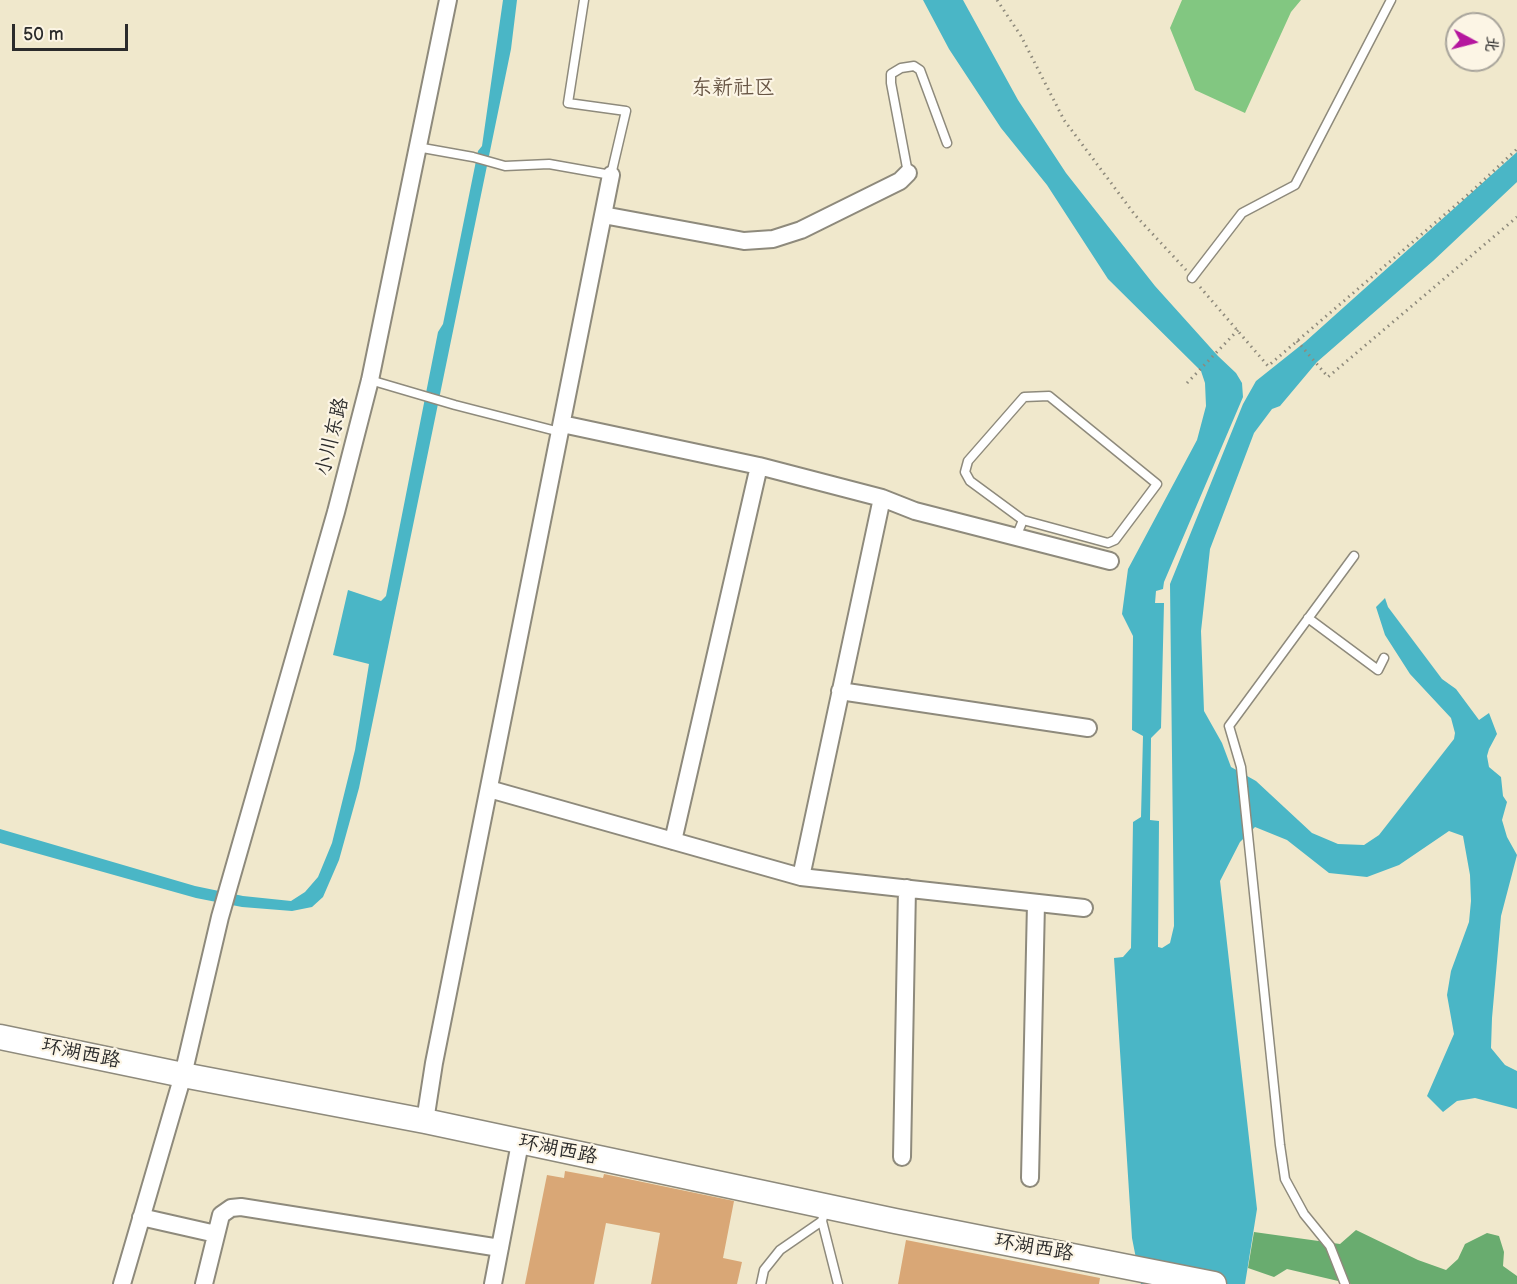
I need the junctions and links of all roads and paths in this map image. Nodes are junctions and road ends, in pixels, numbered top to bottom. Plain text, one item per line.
1 (448, 0) edge
2 (584, 0) edge
3 (1391, 0) edge
4 (947, 143) dead end
5 (416, 147) junction
6 (908, 173) joint
7 (611, 175) junction
8 (603, 215) junction
9 (1517, 217) edge
10 (1192, 278) dead end
11 (1238, 330) dead end
12 (1297, 342) dead end
13 (370, 380) junction
14 (1187, 383) dead end
15 (561, 428) junction
16 (759, 466) junction
17 (882, 498) junction
18 (1023, 520) junction
19 (1016, 537) junction
20 (1354, 556) dead end
21 (1110, 561) dead end
22 (1308, 618) junction
23 (1384, 658) dead end
24 (840, 691) junction
25 (1088, 728) dead end
26 (489, 789) junction
27 (674, 841) junction
28 (801, 877) junction
29 (907, 888) junction
30 (1036, 903) junction
31 (1084, 908) dead end
32 (0, 1037) edge
33 (183, 1075) junction
34 (424, 1121) junction
35 (520, 1143) junction
36 (902, 1157) dead end
37 (1030, 1178) dead end
38 (824, 1213) junction
39 (141, 1217) junction
40 (216, 1234) junction
41 (500, 1248) junction
42 (122, 1284) edge
43 (204, 1284) edge
44 (493, 1284) edge
45 (761, 1284) edge
46 (838, 1284) edge
47 (1214, 1284) edge
48 (1345, 1284) edge

1 - 5 street, 小川东路
2 - 7 lane
3 - 10 lane
4 - 6 lane
5 - 7 lane
5 - 13 street, 小川东路
6 - 8 street
7 - 8 street
8 - 15 street
9 - 12 path
11 - 14 path
13 - 15 lane
13 - 33 street, 小川东路
15 - 16 street
15 - 26 street
16 - 17 street
16 - 27 street
17 - 19 street
17 - 24 street
18 - 18 lane
18 - 19 lane
19 - 21 street
20 - 22 lane
22 - 23 lane
22 - 48 lane
24 - 25 street
24 - 28 street
26 - 27 street
26 - 34 street
27 - 28 street
28 - 29 street
29 - 30 street
29 - 36 street
30 - 31 street
30 - 37 street
32 - 33 main road, 环湖西路
33 - 34 main road, 环湖西路
33 - 39 street, 小川东路
34 - 35 main road, 环湖西路
35 - 38 main road, 环湖西路
35 - 41 street
38 - 45 lane
38 - 46 lane
38 - 47 main road, 环湖西路
39 - 40 street
39 - 42 street, 小川东路
40 - 41 street
40 - 43 street
41 - 44 street

